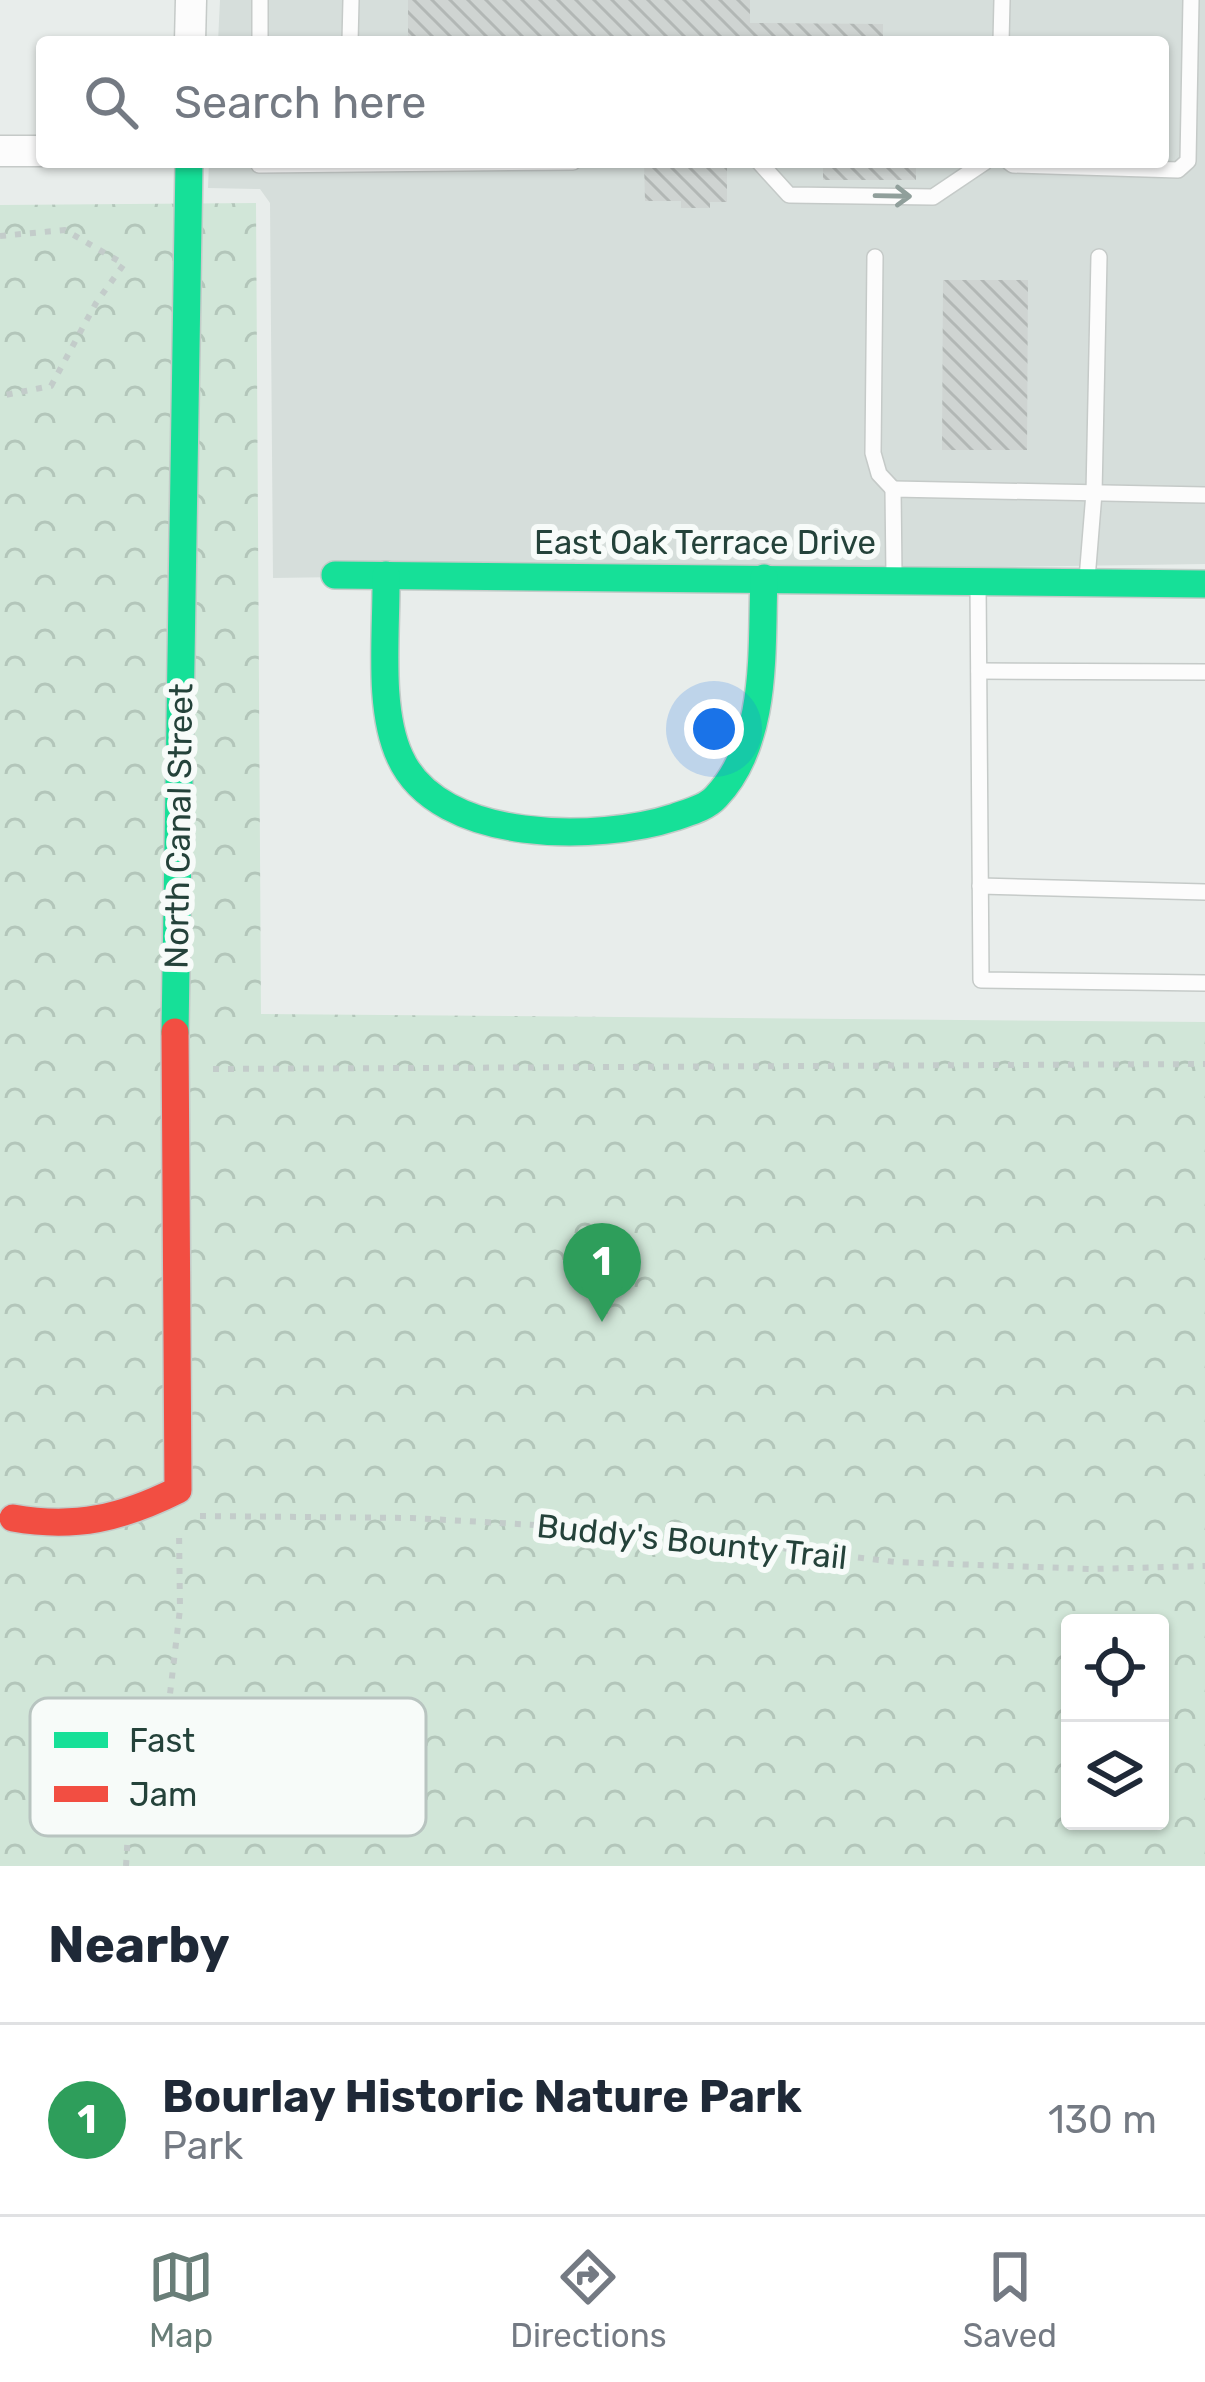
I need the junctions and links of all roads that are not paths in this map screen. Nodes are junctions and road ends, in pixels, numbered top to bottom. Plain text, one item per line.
1 (190, 0) edge
2 (260, 0) edge
3 (351, 0) edge
4 (1002, 0) edge
5 (1191, 0) edge
6 (190, 36) edge
7 (260, 36) edge
8 (350, 36) edge
9 (1001, 36) edge
10 (0, 151) edge
11 (36, 151) edge
12 (189, 168) edge
13 (764, 168) edge
14 (976, 168) edge
15 (1112, 168) edge
16 (875, 257) dead end
17 (1099, 257) dead end
18 (893, 489) junction
19 (1094, 493) junction
20 (1205, 495) edge
21 (335, 574) dead end
22 (386, 575) junction
23 (764, 578) junction
24 (895, 579) junction
25 (978, 580) junction
26 (1081, 582) junction
27 (1205, 584) edge
28 (979, 671) junction
29 (1205, 672) edge
30 (980, 886) junction
31 (1205, 892) edge
32 (1205, 983) edge
33 (13, 1518) dead end

1 - 6 street
2 - 7 lane
3 - 8 lane
4 - 9 lane
5 - 15 lane
10 - 11 street
12 - 33 street, North Canal Street
13 -> 14 lane
16 - 18 lane
17 - 19 lane
18 - 19 lane
18 - 24 lane
19 - 20 lane
19 - 26 lane
21 - 22 street, East Oak Terrace Drive
22 - 23 street, East Oak Terrace Drive
22 - 23 street
23 - 24 street, East Oak Terrace Drive
24 - 25 street, East Oak Terrace Drive
25 - 26 street, East Oak Terrace Drive
25 - 28 lane
26 - 27 street, East Oak Terrace Drive
28 - 29 lane
28 - 30 lane
30 - 31 lane
30 - 32 lane

